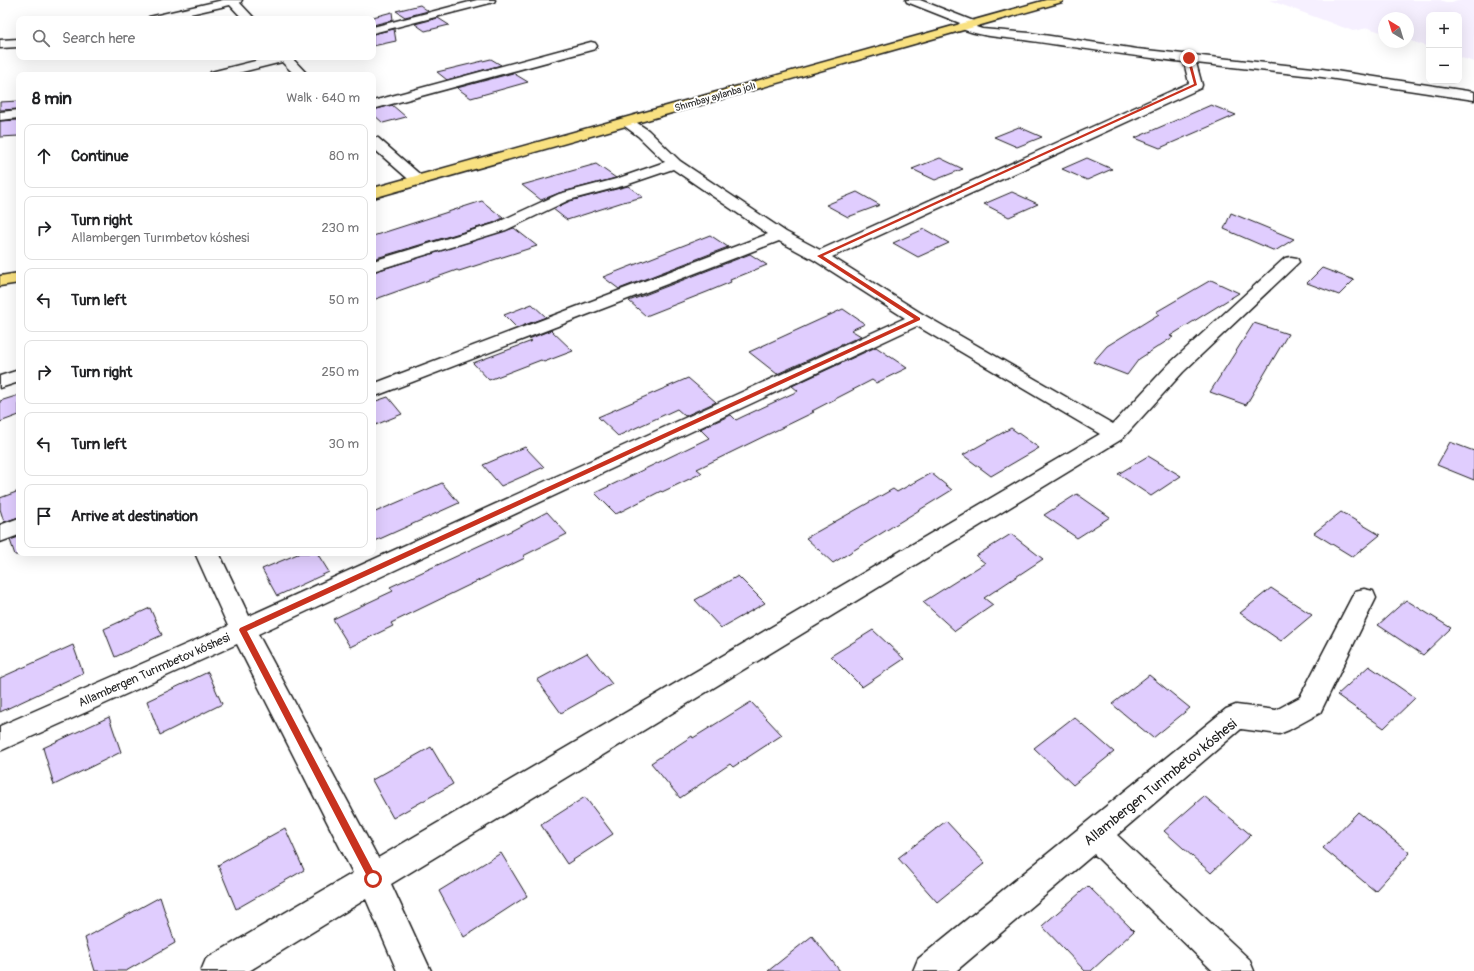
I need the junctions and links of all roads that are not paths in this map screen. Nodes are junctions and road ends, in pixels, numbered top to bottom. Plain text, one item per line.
1 (233, 0) edge
2 (490, 0) edge
3 (910, 0) edge
4 (1058, 0) edge
5 (443, 3) dead end
6 (455, 8) junction
7 (166, 16) edge
8 (246, 16) edge
9 (968, 25) junction
10 (376, 29) edge
11 (16, 43) edge
12 (0, 44) edge
13 (591, 46) dead end
14 (1189, 58) junction
15 (273, 60) edge
16 (288, 60) edge
17 (227, 72) edge
18 (299, 72) edge
19 (1474, 96) edge
20 (376, 104) edge
21 (16, 114) edge
22 (0, 116) edge
23 (626, 122) junction
24 (376, 144) edge
25 (675, 164) junction
26 (419, 180) junction
27 (376, 192) edge
28 (780, 235) junction
29 (820, 256) junction
30 (1291, 262) dead end
31 (376, 265) edge
32 (16, 279) edge
33 (0, 282) edge
34 (918, 319) junction
35 (16, 377) edge
36 (0, 382) edge
37 (376, 390) edge
38 (1115, 434) junction
39 (16, 527) edge
40 (0, 534) edge
41 (208, 556) edge
42 (1364, 598) dead end
43 (243, 630) junction
44 (0, 739) edge
45 (1094, 834) junction
46 (373, 879) junction
47 (218, 971) edge
48 (414, 971) edge
49 (930, 971) edge
50 (1237, 971) edge

1 - 7 street
1 - 8 street
2 - 6 street
3 - 9 street
4 - 9 main road, Shımbay aylanba jolı
5 - 6 street
6 - 10 street
9 - 14 street
9 - 23 main road, Shımbay aylanba jolı
11 - 12 street
13 - 20 street
14 - 19 street
14 - 29 street
15 - 17 street
16 - 18 street
21 - 22 street
23 - 25 street
23 - 26 main road, Shımbay aylanba jolı
24 - 26 street
25 - 28 street
25 - 31 street
26 - 27 main road, Shımbay aylanba jolı
28 - 29 street
28 - 37 street
29 - 34 street
30 - 38 street
32 - 33 main road
34 - 38 street
34 - 43 street, Allambergen Turımbetov kóshesi
35 - 36 street
38 - 46 street
39 - 40 street
41 - 43 street
42 - 45 street, Allambergen Turımbetov kóshesi
43 - 44 street, Allambergen Turımbetov kóshesi
43 - 46 street
45 - 49 street, Allambergen Turımbetov kóshesi
45 - 50 street
46 - 47 street
46 - 48 street

